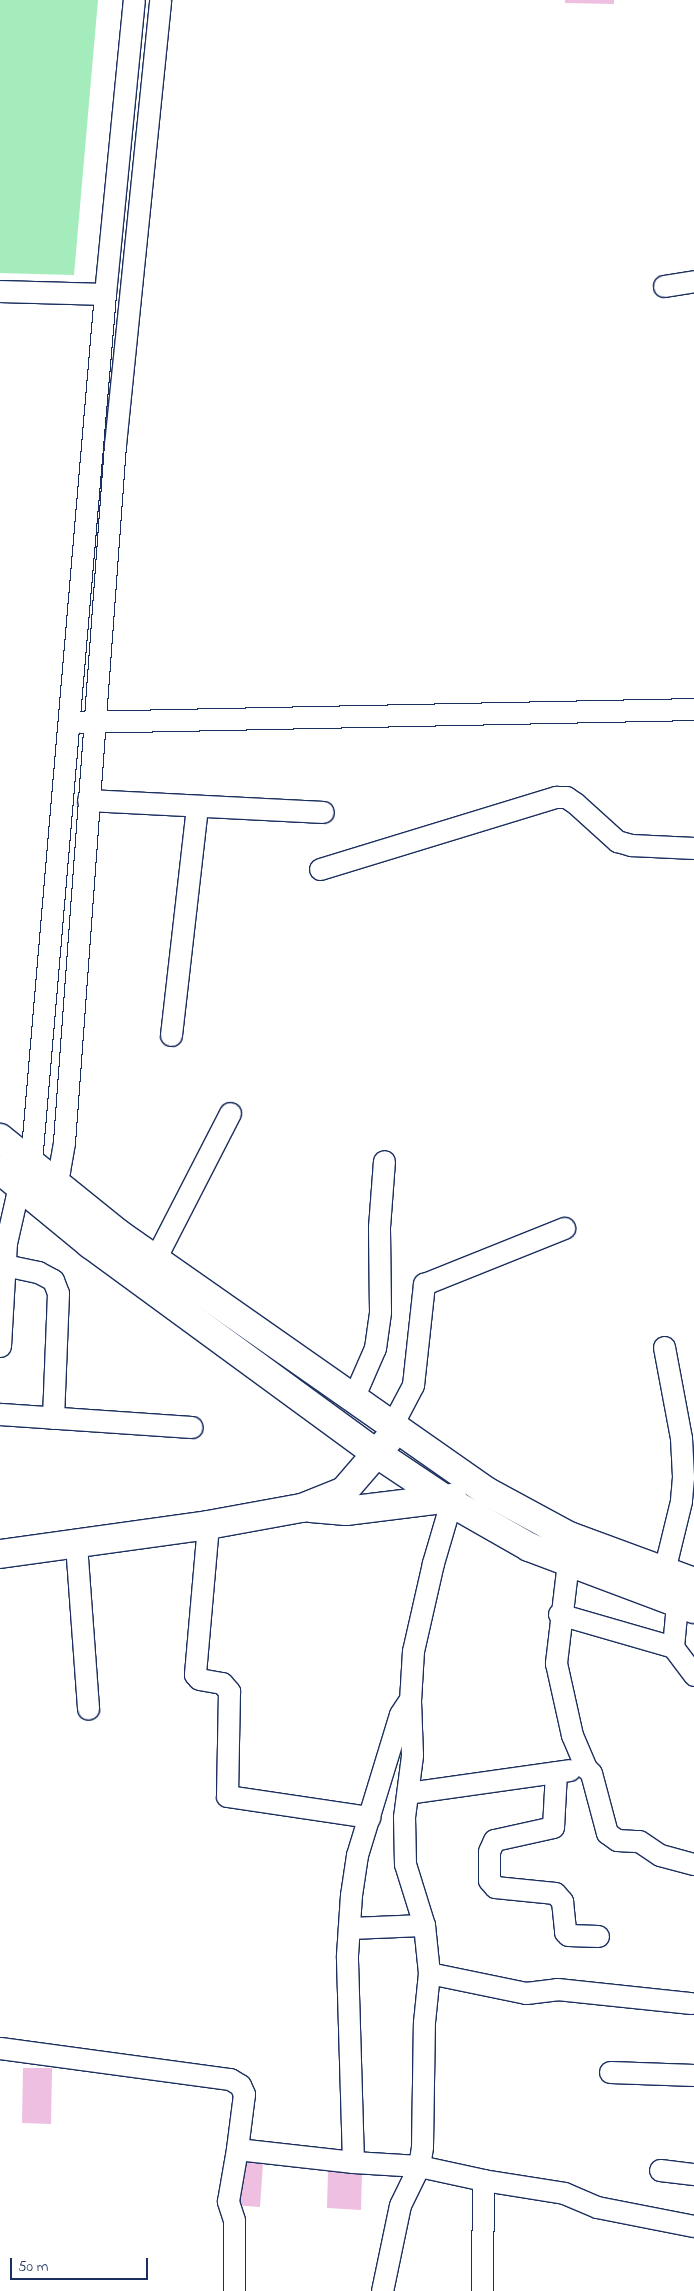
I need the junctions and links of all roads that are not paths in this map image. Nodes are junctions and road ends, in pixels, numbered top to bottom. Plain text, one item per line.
1 (134, 0) edge
2 (160, 0) edge
3 (132, 23) junction
4 (157, 26) junction
5 (694, 281) edge
6 (664, 286) dead end
7 (0, 291) edge
8 (104, 294) junction
9 (694, 709) edge
10 (70, 722) junction
11 (94, 722) junction
12 (88, 800) junction
13 (196, 806) junction
14 (323, 812) dead end
15 (694, 848) edge
16 (320, 869) dead end
17 (170, 1035) dead end
18 (230, 1113) dead end
19 (0, 1138) edge
20 (384, 1161) dead end
21 (31, 1162) junction
22 (10, 1178) edge
23 (49, 1194) junction
24 (564, 1228) dead end
25 (155, 1259) junction
26 (2, 1264) edge
27 (0, 1346) edge
28 (664, 1347) dead end
29 (354, 1396) junction
30 (0, 1414) edge
31 (53, 1418) junction
32 (396, 1426) junction
33 (192, 1427) dead end
34 (376, 1453) junction
35 (486, 1491) junction
36 (448, 1500) junction
37 (302, 1508) junction
38 (208, 1525) junction
39 (76, 1544) junction
40 (0, 1554) edge
41 (568, 1562) junction
42 (664, 1571) junction
43 (694, 1582) edge
44 (686, 1606) edge
45 (559, 1614) junction
46 (673, 1647) junction
47 (694, 1675) edge
48 (410, 1701) junction
49 (88, 1709) dead end
50 (586, 1768) junction
51 (556, 1772) junction
52 (408, 1793) junction
53 (369, 1817) junction
54 (694, 1864) edge
55 (424, 1925) junction
56 (349, 1928) junction
57 (598, 1936) dead end
58 (430, 1973) junction
59 (691, 2003) dead end
60 (0, 2048) edge
61 (610, 2072) dead end
62 (694, 2075) edge
63 (237, 2149) junction
64 (353, 2162) junction
65 (419, 2166) junction
66 (660, 2170) dead end
67 (694, 2174) edge
68 (483, 2180) junction
69 (694, 2226) edge
70 (234, 2291) edge
71 (382, 2291) edge
72 (482, 2291) edge

1 - 3 street
2 - 4 street
3 - 4 street
3 - 8 street
4 - 11 street
5 - 6 street
7 - 8 street
8 - 10 street
9 - 11 street
10 - 11 street
10 - 21 street
11 - 12 street
12 - 13 street
12 - 23 street
13 - 14 street
13 - 17 street
15 - 16 street
18 - 25 street
19 - 21 main road
20 - 29 street
21 - 22 street
21 - 23 main road
22 - 23 main road
22 - 26 street
23 - 25 main road
23 - 34 main road
24 - 32 street
25 - 29 main road
26 - 27 street
26 - 31 street
28 - 42 street
29 - 32 main road
30 - 31 street
31 - 33 street
32 - 34 main road
32 - 35 main road
34 - 36 main road
34 - 37 main road
35 - 36 main road
35 - 42 main road
36 - 37 main road
36 - 41 main road
36 - 48 street
37 - 38 main road
38 - 39 main road
38 - 53 street
39 - 40 main road
39 - 49 street
41 - 44 main road
41 - 45 street
42 - 43 main road
44 - 46 street
45 - 46 street
45 - 50 street
46 - 47 street
48 - 52 street
48 - 53 street
50 - 51 street
50 - 54 street
51 - 52 street
51 - 57 street
52 - 55 street
53 - 56 street
55 - 56 street
55 - 58 street
56 - 64 street
58 - 59 street
58 - 65 street
60 - 63 street
61 - 62 street
63 - 64 street
63 - 70 street
64 - 65 street
65 - 68 street
65 - 71 street
66 - 67 street
68 - 69 street
68 - 72 street

